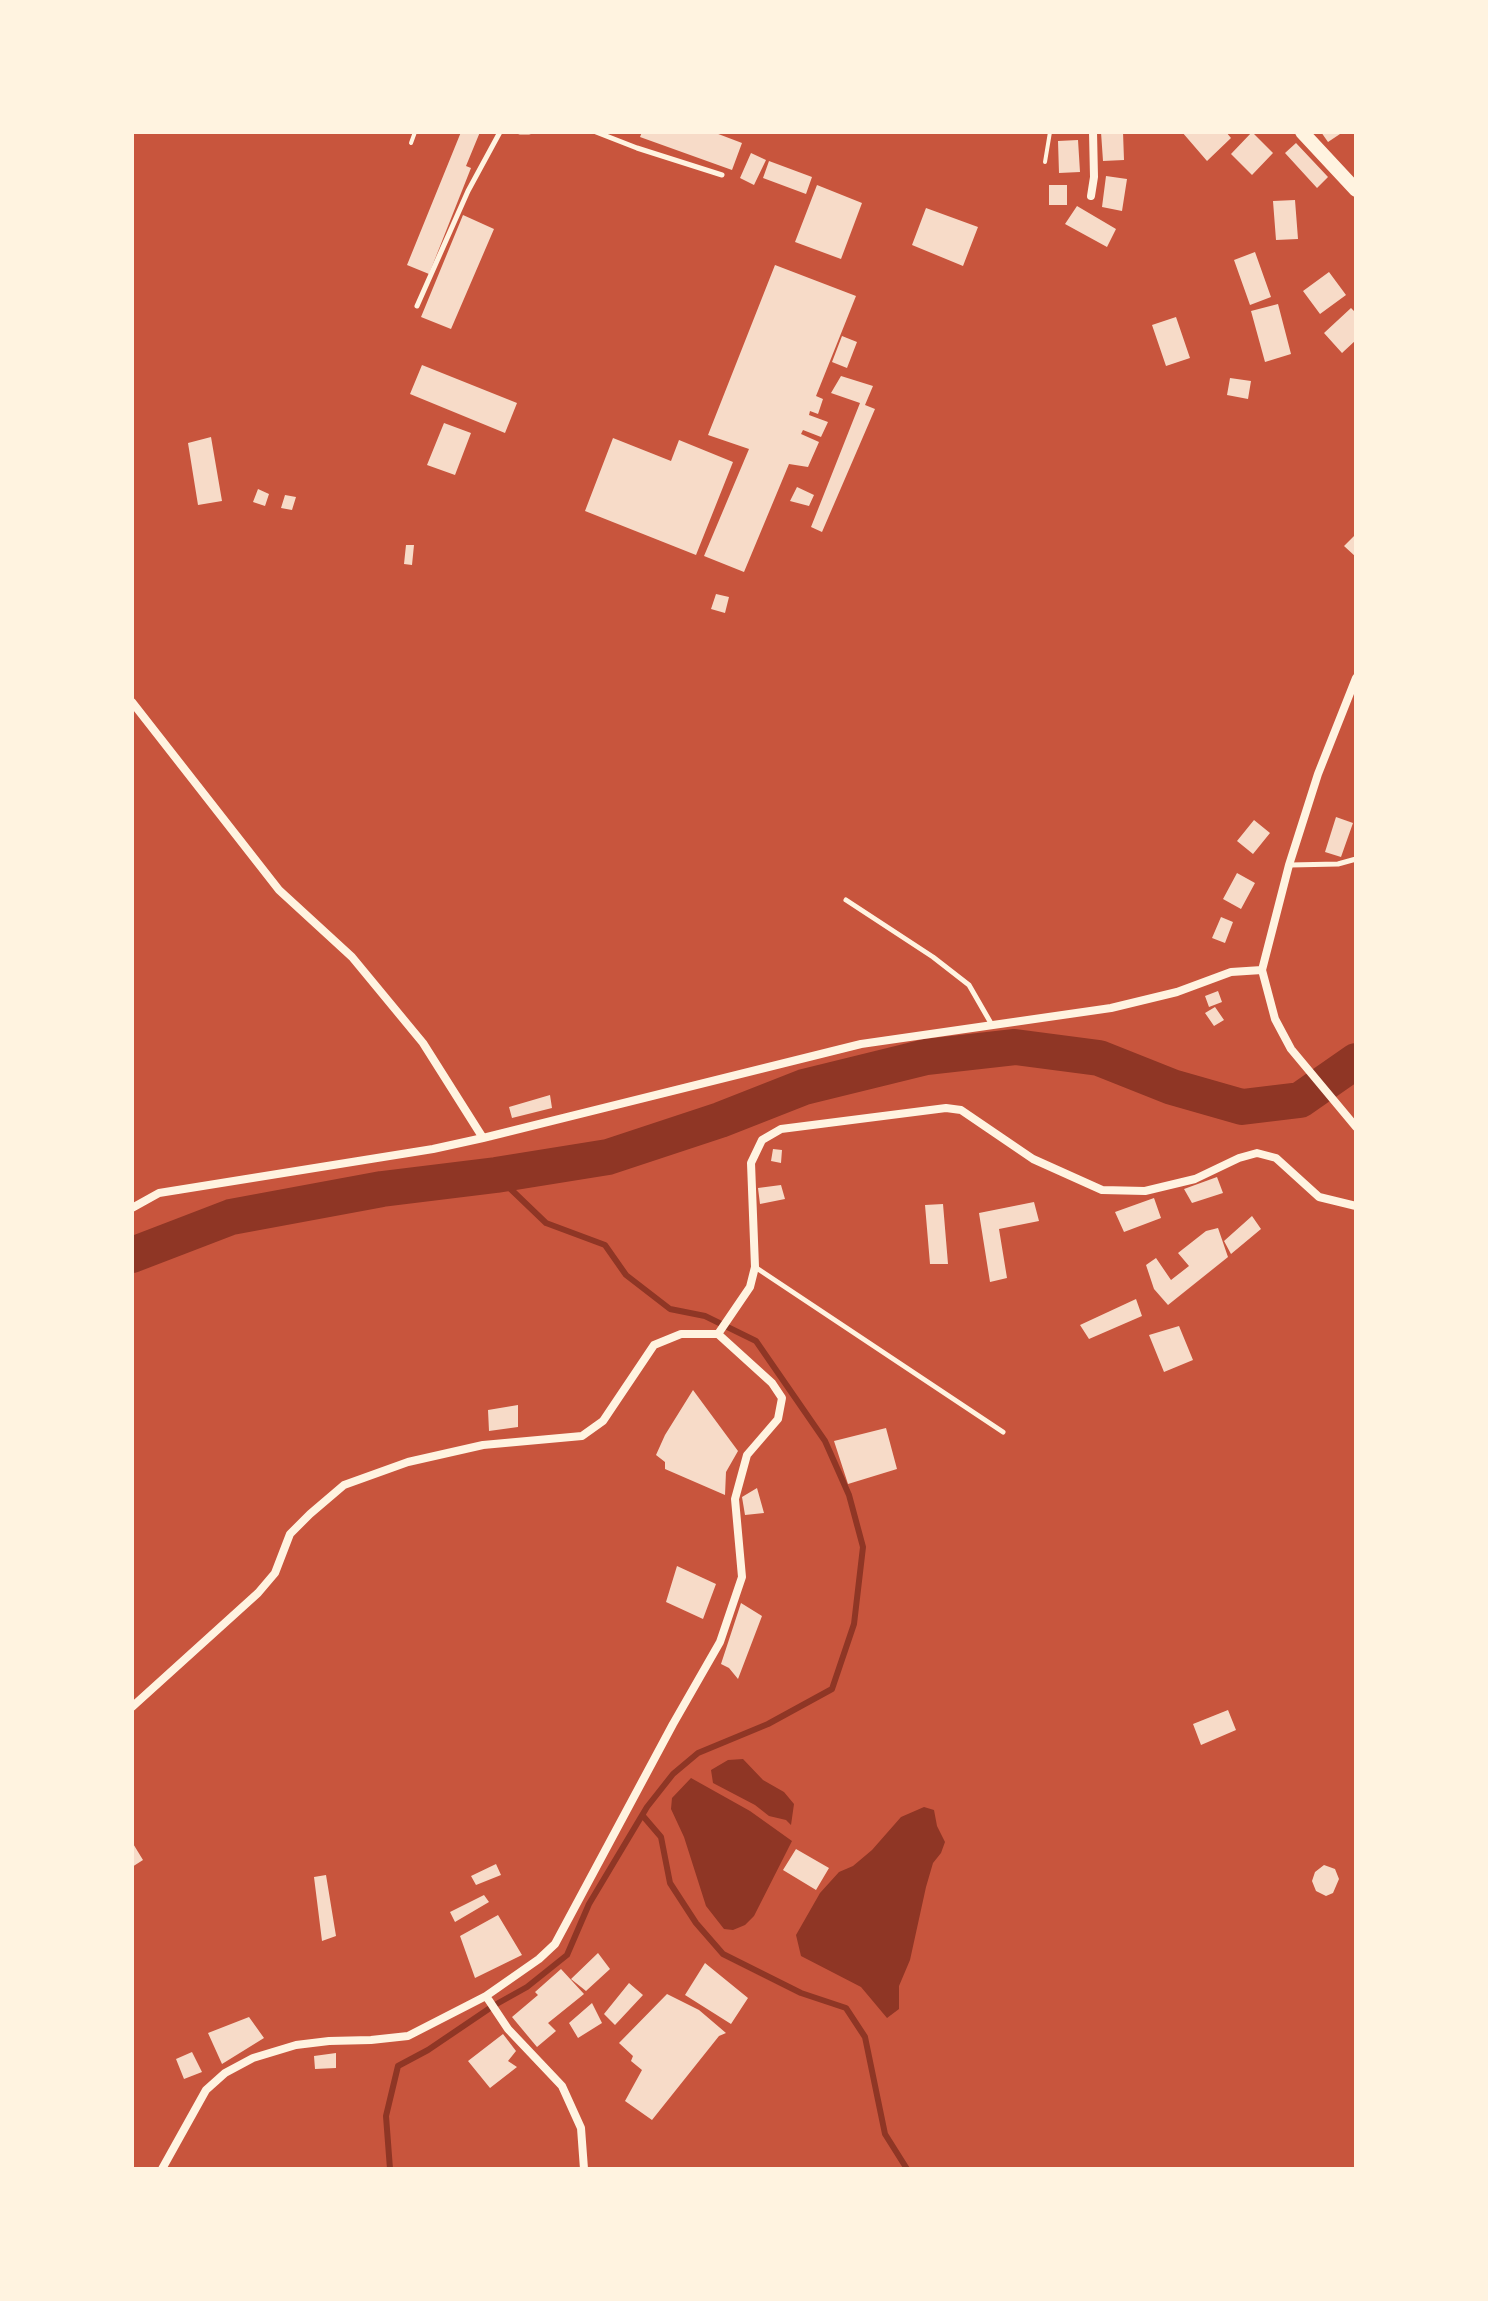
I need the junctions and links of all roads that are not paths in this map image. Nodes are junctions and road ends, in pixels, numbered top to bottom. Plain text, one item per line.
1 (500, 132) edge
2 (520, 132) edge
3 (529, 132) edge
4 (596, 132) edge
5 (1093, 132) edge
6 (1302, 132) edge
7 (722, 175) dead end
8 (1356, 190) edge
9 (1091, 196) dead end
10 (417, 306) dead end
11 (1356, 678) edge
12 (132, 702) edge
13 (1356, 859) edge
14 (1289, 865) junction
15 (846, 900) dead end
16 (1262, 970) junction
17 (992, 1025) junction
18 (1356, 1127) edge
19 (483, 1138) junction
20 (1356, 1206) edge
21 (132, 1208) edge
22 (755, 1267) junction
23 (718, 1334) junction
24 (1003, 1432) dead end
25 (132, 1707) edge
26 (486, 1996) junction
27 (162, 2169) edge
28 (584, 2169) edge

1 - 10 lane
2 - 3 lane
4 - 7 lane
5 - 9 street
6 - 8 main road
11 - 14 street
12 - 19 street
13 - 14 lane
14 - 16 street
15 - 17 lane
16 - 17 street
16 - 18 street
17 - 19 street
19 - 21 street
20 - 22 street
22 - 23 street
22 - 24 lane
23 - 25 street
23 - 26 street
26 - 27 street
26 - 28 street

